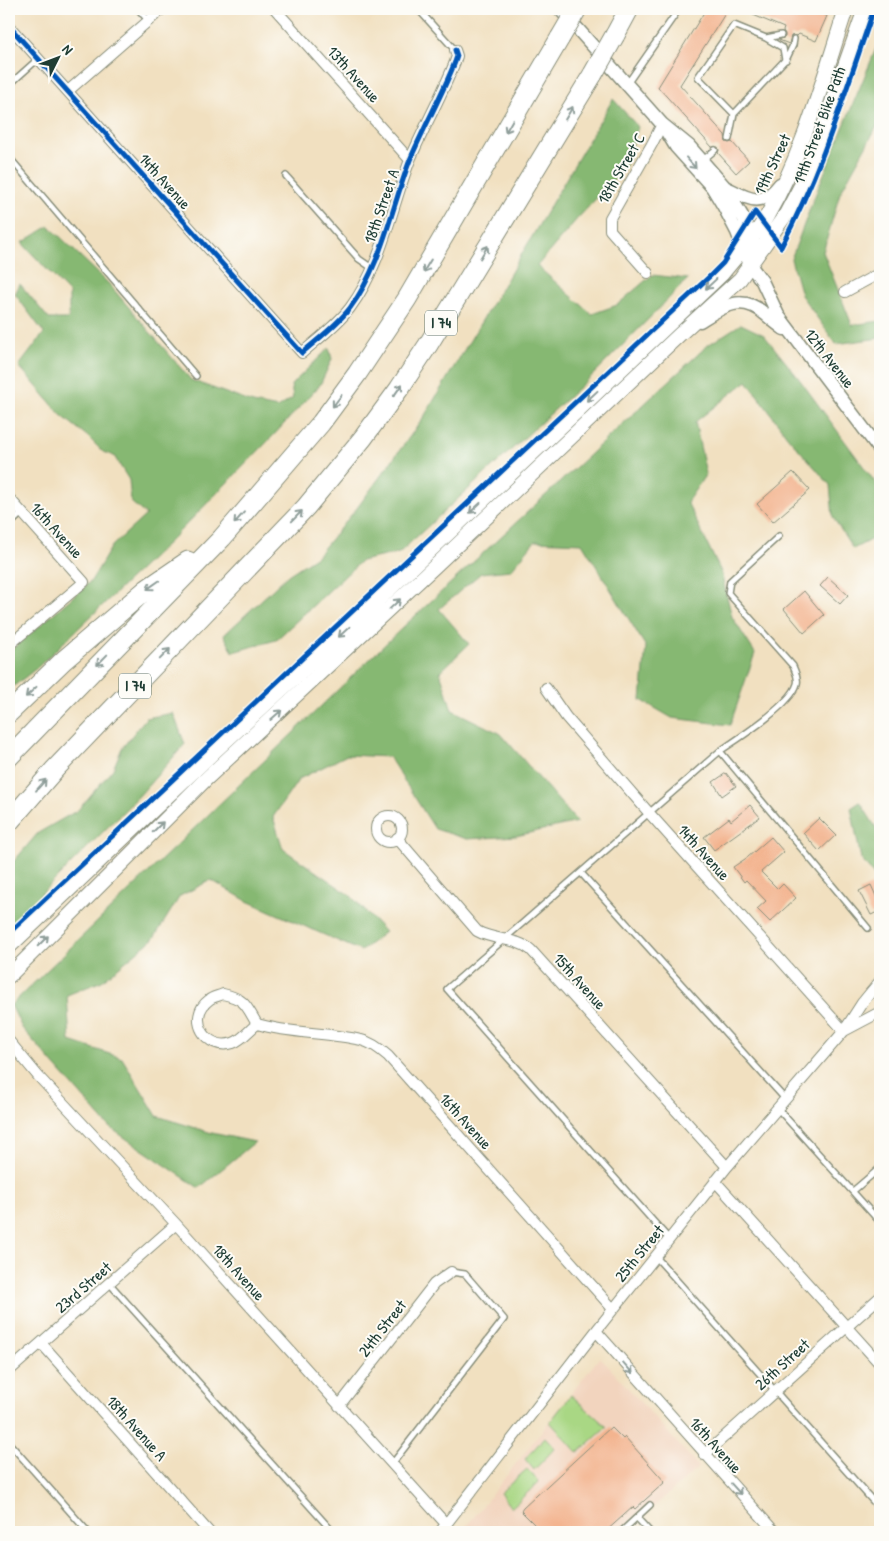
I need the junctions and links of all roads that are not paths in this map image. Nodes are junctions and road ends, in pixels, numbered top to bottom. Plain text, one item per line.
1 (138, 9) edge
2 (162, 9) edge
3 (274, 9) edge
4 (418, 9) edge
5 (560, 9) edge
6 (577, 9) edge
7 (629, 9) edge
8 (679, 9) edge
9 (846, 9) edge
10 (864, 9) edge
11 (149, 21) junction
12 (9, 26) edge
13 (781, 34) dead end
14 (766, 38) junction
15 (794, 39) dead end
16 (455, 50) joint
17 (39, 59) junction
18 (785, 60) junction
19 (627, 84) junction
20 (9, 85) edge
21 (68, 91) junction
22 (734, 114) junction
23 (662, 124) junction
24 (729, 139) dead end
25 (715, 150) dead end
26 (9, 157) edge
27 (410, 160) junction
28 (703, 161) junction
29 (286, 176) dead end
30 (786, 176) junction
31 (724, 186) junction
32 (747, 243) junction
33 (754, 259) junction
34 (372, 268) junction
35 (648, 273) dead end
36 (880, 273) edge
37 (845, 292) dead end
38 (791, 334) junction
39 (679, 335) junction
40 (302, 353) joint
41 (196, 376) dead end
42 (880, 450) edge
43 (9, 498) edge
44 (22, 513) junction
45 (9, 525) edge
46 (778, 536) dead end
47 (222, 538) junction
48 (9, 645) edge
49 (546, 688) dead end
50 (9, 712) edge
51 (720, 751) junction
52 (9, 757) edge
53 (650, 814) junction
54 (9, 822) edge
55 (397, 838) dead end
56 (582, 874) junction
57 (868, 928) dead end
58 (506, 940) junction
59 (9, 947) edge
60 (9, 976) edge
61 (880, 981) edge
62 (880, 1012) edge
63 (257, 1024) junction
64 (844, 1031) junction
65 (9, 1041) edge
66 (786, 1100) junction
67 (778, 1109) junction
68 (726, 1167) junction
69 (880, 1168) edge
70 (715, 1181) junction
71 (853, 1192) junction
72 (880, 1222) edge
73 (176, 1224) junction
74 (670, 1239) junction
75 (656, 1257) junction
76 (451, 1272) joint
77 (110, 1284) junction
78 (880, 1296) edge
79 (613, 1309) junction
80 (847, 1327) junction
81 (596, 1331) junction
82 (42, 1344) junction
83 (880, 1364) edge
84 (9, 1371) edge
85 (775, 1391) junction
86 (340, 1406) junction
87 (9, 1443) edge
88 (704, 1454) junction
89 (392, 1464) junction
90 (650, 1505) dead end
91 (880, 1510) edge
92 (637, 1518) junction
93 (443, 1528) edge
94 (88, 1532) edge
95 (210, 1532) edge
96 (333, 1532) edge
97 (621, 1532) edge
98 (650, 1532) edge
99 (775, 1532) edge

1 - 11 lane
2 - 11 street
3 - 27 street, 13th Avenue
4 - 16 lane
5 - 19 street, 12th Avenue
6 -> 47 highway, I 74, bridge
54 -> 7 highway, I 74, bridge
8 - 19 lane
9 - 30 main road, 19th Street
10 - 33 main road, 19th Street
11 - 21 street
12 - 17 street, 14th Avenue
13 - 14 lane
14 - 18 lane
14 - 22 lane
15 - 18 lane
16 - 27 street, 18th Street A
17 - 20 lane
17 - 21 street, 14th Avenue
18 - 22 lane
19 - 23 street, 12th Avenue
21 - 40 street, 14th Avenue
22 - 24 lane
23 - 28 street, 12th Avenue
23 -> 32 street, 12th Avenue
23 - 35 street, 18th Street C
25 - 28 lane
26 - 41 lane
27 - 34 street, 18th Street A
28 - 31 street, 12th Avenue
29 - 34 lane
30 - 31 street
30 - 32 main road, 19th Street
31 - 32 street, 12th Avenue
32 - 33 street, 12th Avenue
32 -> 59 main road, 19th Street
33 - 38 street, 12th Avenue
33 - 39 main road, 19th Street
34 - 40 street, 18th Street A
36 - 37 street
38 - 39 street
38 - 42 street, 12th Avenue
60 -> 39 main road, 19th Street
43 - 44 street, 16th Avenue
44 - 45 lane
44 - 48 street, 16th Avenue
46 - 51 lane
47 -> 50 highway
47 -> 52 highway, I 74
49 - 53 street, 14th Avenue
51 - 53 lane
51 - 57 lane
53 - 56 lane
53 - 64 street, 14th Avenue
55 - 58 street, 15th Avenue
56 - 58 lane
56 - 66 lane
58 - 68 street, 15th Avenue
58 - 74 lane
61 - 64 street
62 - 64 street, 25th Street
63 - 63 street
63 - 79 street, 16th Avenue
64 - 66 street, 25th Street
65 - 73 street, 18th Avenue
66 - 67 street, 25th Street
67 - 68 street, 25th Street
67 - 71 lane
68 - 70 street, 25th Street
69 - 71 lane
70 - 74 street, 25th Street
70 - 80 street
71 - 72 lane
73 - 77 street, 23rd Street
73 - 86 street, 18th Avenue
74 - 75 street, 25th Street
75 - 79 street, 25th Street
75 - 85 lane
76 - 86 street, 24th Street
76 - 89 lane
77 - 82 street, 23rd Street
77 - 96 lane
78 - 80 street, 26th Street
79 - 81 street, 25th Street
80 - 83 street
80 - 85 street, 26th Street
81 -> 88 street, 16th Avenue
81 - 93 street, 25th Street
82 - 84 street, 23rd Street
82 - 95 street, 18th Avenue A
85 - 88 street, 26th Street
85 - 91 lane
86 - 89 street, 18th Avenue
87 - 94 lane
88 -> 99 street, 16th Avenue
89 - 93 street, 18th Avenue
90 - 92 lane
92 - 97 lane
92 - 98 lane

